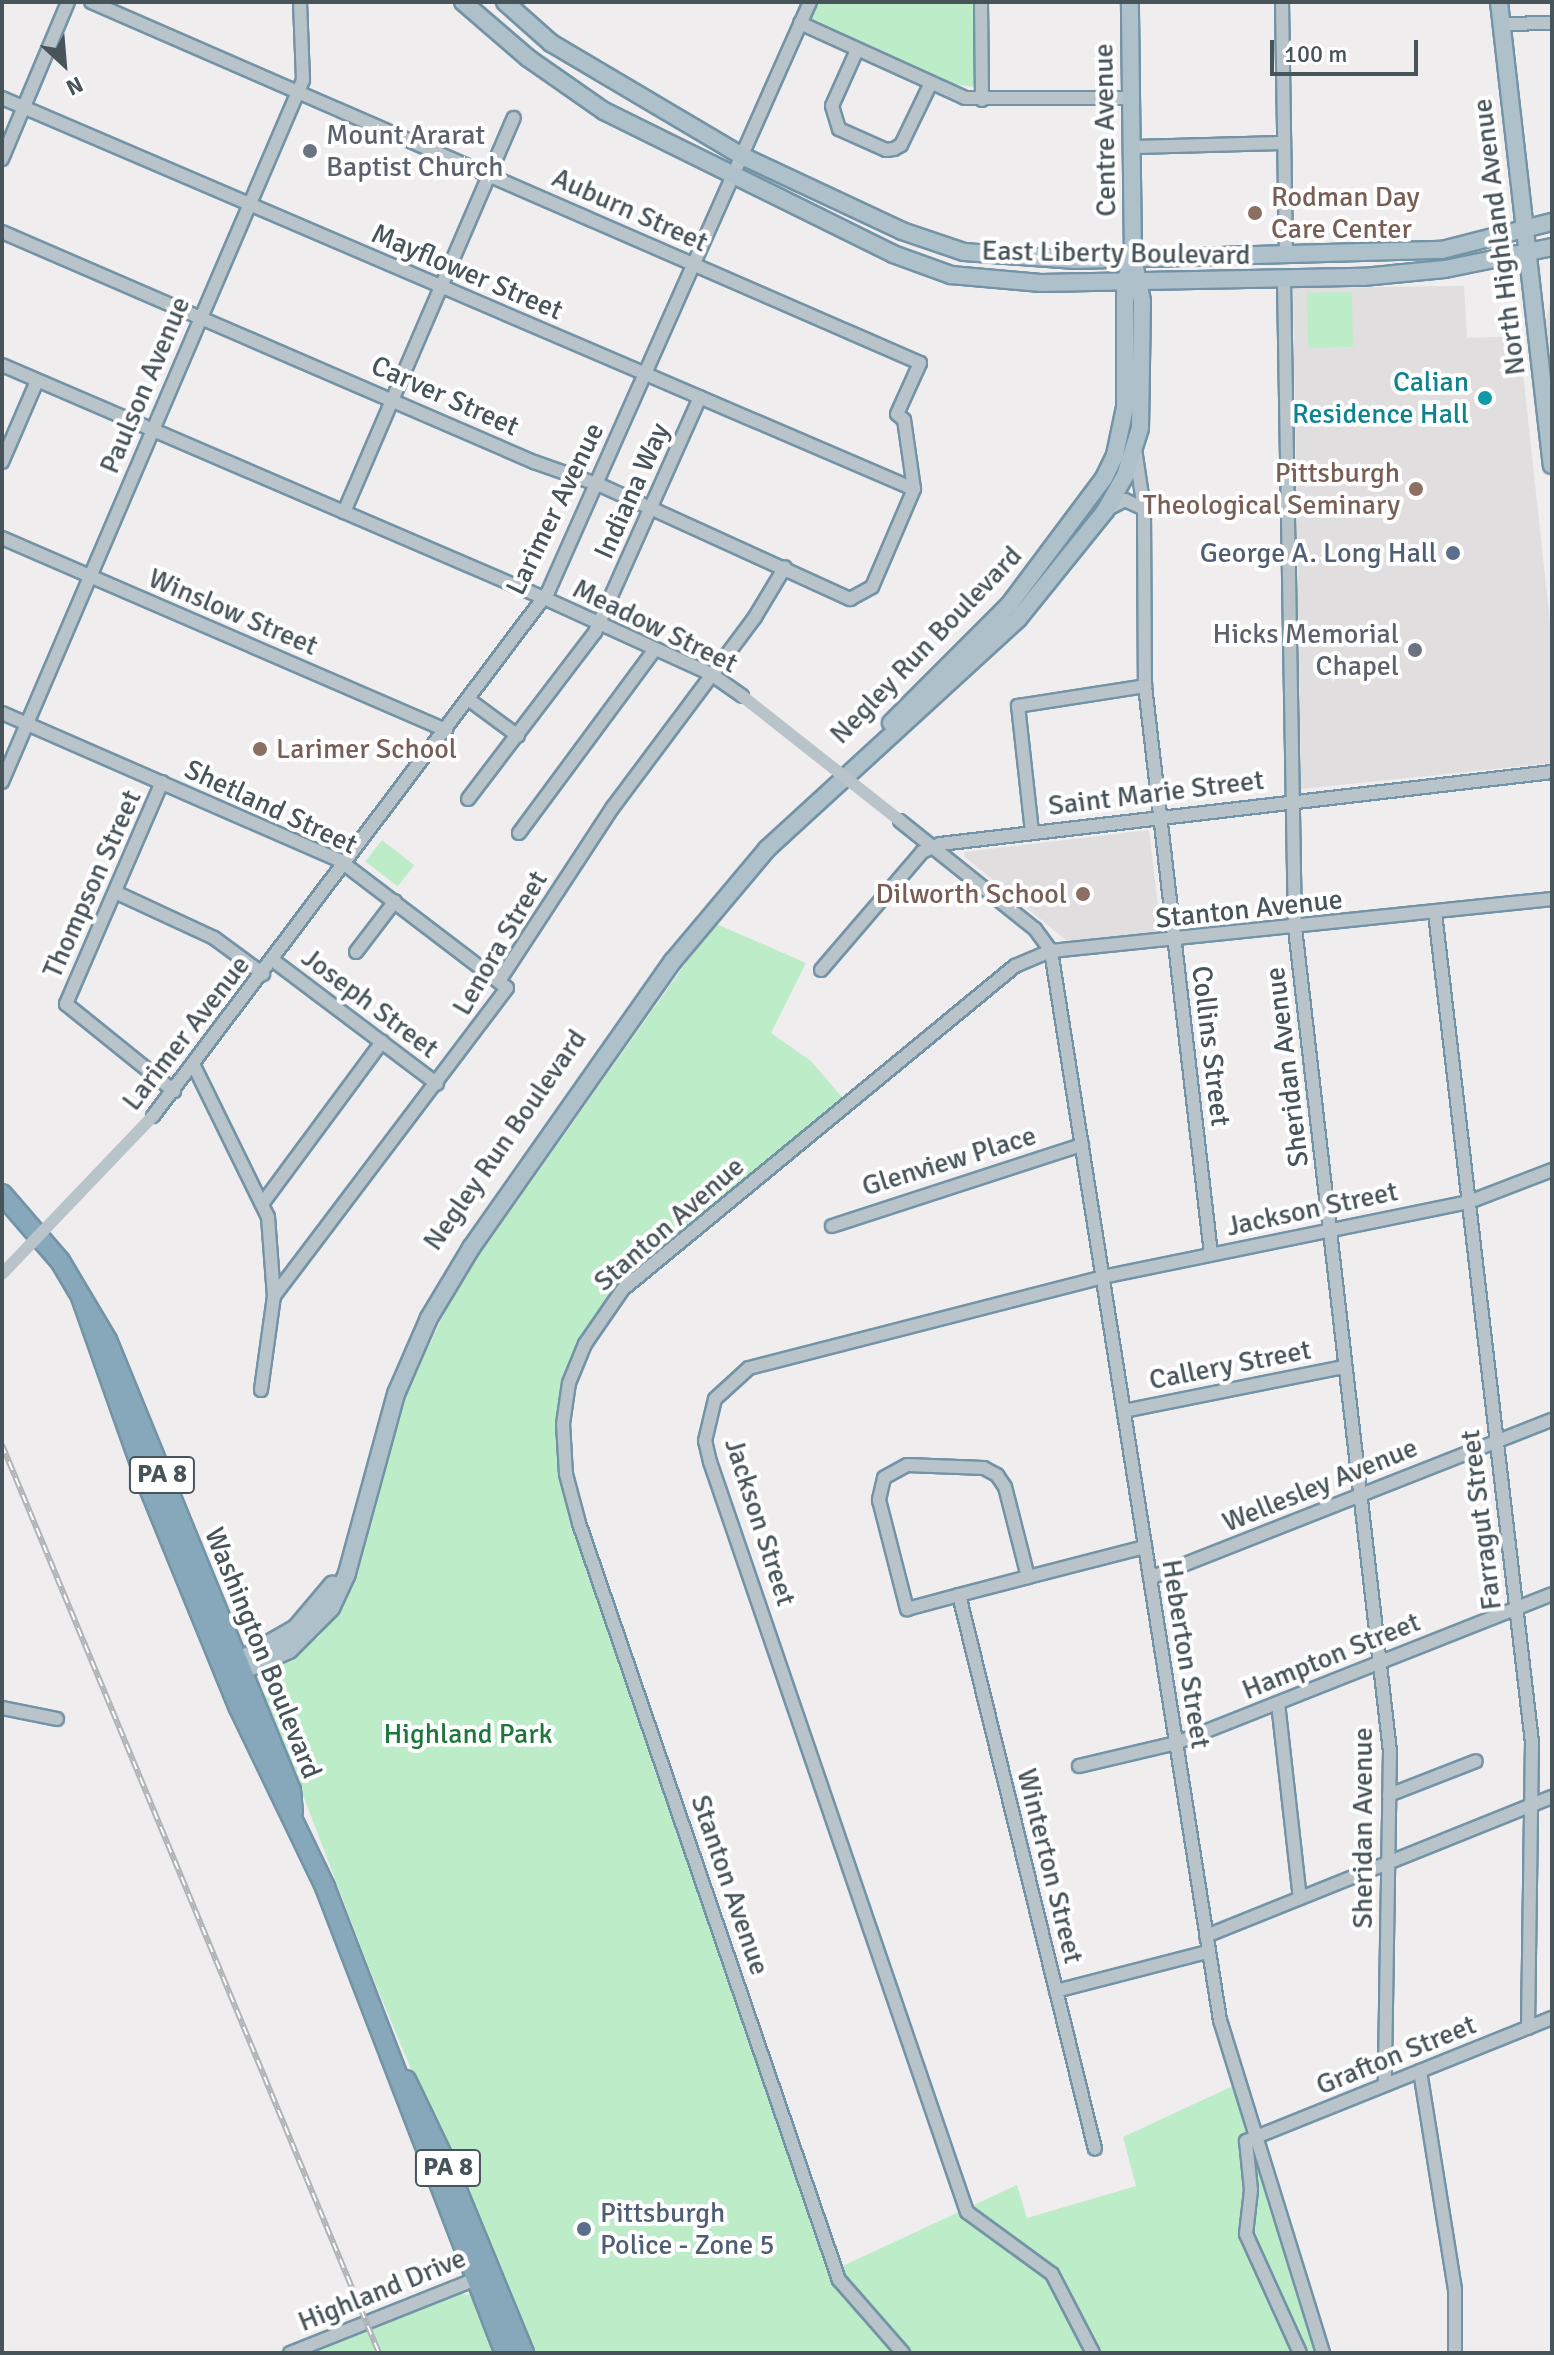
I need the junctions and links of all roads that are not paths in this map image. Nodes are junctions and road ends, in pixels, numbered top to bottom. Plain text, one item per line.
1 (68, 2) edge
2 (91, 2) edge
3 (300, 2) edge
4 (463, 2) edge
5 (505, 2) edge
6 (810, 2) edge
7 (981, 2) edge
8 (1130, 2) edge
9 (1282, 2) edge
10 (1499, 2) edge
11 (800, 23) junction
12 (1552, 23) edge
13 (1501, 24) junction
14 (857, 50) junction
15 (930, 85) junction
16 (298, 92) junction
17 (2, 98) edge
18 (1131, 98) junction
19 (982, 100) junction
20 (24, 107) junction
21 (514, 118) dead end
22 (1284, 143) junction
23 (1132, 147) junction
24 (742, 156) junction
25 (2, 159) edge
26 (489, 175) junction
27 (733, 175) junction
28 (249, 204) junction
29 (1552, 222) edge
30 (2, 232) edge
31 (1525, 232) junction
32 (1552, 247) edge
33 (1527, 252) junction
34 (1286, 255) junction
35 (1133, 258) junction
36 (694, 264) junction
37 (1284, 281) junction
38 (1133, 282) junction
39 (441, 287) junction
40 (200, 317) junction
41 (2, 365) edge
42 (645, 375) junction
43 (37, 381) junction
44 (700, 397) junction
45 (392, 399) junction
46 (152, 430) junction
47 (1135, 449) junction
48 (2, 462) edge
49 (1552, 465) edge
50 (595, 485) junction
51 (914, 489) junction
52 (651, 508) junction
53 (1144, 509) junction
54 (1105, 511) junction
55 (344, 512) junction
56 (2, 538) edge
57 (785, 567) junction
58 (89, 575) junction
59 (544, 598) junction
60 (600, 623) junction
61 (655, 649) junction
62 (711, 674) junction
63 (1145, 686) junction
64 (468, 699) junction
65 (2, 713) edge
66 (27, 724) junction
67 (446, 730) junction
68 (518, 736) junction
69 (1552, 772) edge
70 (2, 782) edge
71 (162, 782) junction
72 (468, 799) dead end
73 (1293, 801) junction
74 (1160, 817) junction
75 (1032, 832) junction
76 (519, 833) dead end
77 (932, 847) junction
78 (345, 865) junction
79 (115, 892) junction
80 (1552, 899) edge
81 (395, 901) junction
82 (1435, 913) junction
83 (1295, 928) junction
84 (1174, 942) junction
85 (1051, 951) junction
86 (356, 952) dead end
87 (274, 961) junction
88 (821, 970) dead end
89 (263, 974) junction
90 (499, 981) junction
91 (382, 1042) junction
92 (194, 1066) junction
93 (437, 1084) junction
94 (174, 1091) junction
95 (1082, 1145) junction
96 (1552, 1170) edge
97 (2, 1194) edge
98 (1469, 1202) junction
99 (262, 1204) junction
100 (832, 1226) dead end
101 (1330, 1231) junction
102 (1211, 1254) junction
103 (2, 1274) edge
104 (1103, 1277) junction
105 (274, 1296) junction
106 (1345, 1367) junction
107 (261, 1390) dead end
108 (1124, 1411) junction
109 (1552, 1420) edge
110 (1496, 1441) junction
111 (1360, 1495) junction
112 (1145, 1547) junction
113 (1028, 1577) junction
114 (1150, 1578) junction
115 (1552, 1594) edge
116 (959, 1595) junction
117 (1516, 1608) junction
118 (1380, 1662) junction
119 (234, 1666) junction
120 (1278, 1703) junction
121 (2, 1708) edge
122 (57, 1719) dead end
123 (1176, 1743) junction
124 (1476, 1761) dead end
125 (1079, 1766) dead end
126 (1389, 1795) junction
127 (1552, 1797) edge
128 (1531, 1805) junction
129 (1388, 1862) junction
130 (1300, 1898) junction
131 (1206, 1936) junction
132 (1207, 1952) junction
133 (1056, 1991) junction
134 (1552, 2018) edge
135 (1528, 2028) junction
136 (1420, 2071) junction
137 (1385, 2085) junction
138 (1258, 2136) junction
139 (1095, 2149) dead end
140 (483, 2276) junction
141 (290, 2353) edge
142 (505, 2353) edge
143 (524, 2353) edge
144 (903, 2353) edge
145 (1093, 2353) edge
146 (1300, 2353) edge
147 (1323, 2353) edge
148 (1455, 2353) edge

1 - 20 street
2 - 16 street, Auburn Street
3 - 16 street, Paulson Avenue
4 - 27 main road, East Liberty Boulevard
5 - 24 main road, East Liberty Boulevard
6 - 11 street, Larimer Avenue
7 - 19 street
8 - 18 main road, Centre Avenue
9 - 22 street
10 - 13 main road, North Highland Avenue
11 - 14 street
11 - 24 street, Larimer Avenue
12 - 13 street
13 - 31 main road, North Highland Avenue
14 - 15 street
14 - 15 street
15 - 19 street
16 - 26 street, Auburn Street
16 - 28 street, Paulson Avenue
17 - 20 street, Mayflower Street
18 - 19 street
18 - 23 main road, Centre Avenue
20 - 25 street
20 - 28 street, Mayflower Street
21 - 26 street
22 - 23 street
22 - 34 street
23 - 35 main road, Centre Avenue
24 - 27 street, Larimer Avenue
24 - 35 main road, East Liberty Boulevard
26 - 36 street, Auburn Street
26 - 39 street
27 - 36 street, Larimer Avenue
27 - 38 main road, East Liberty Boulevard
28 - 39 street, Mayflower Street
28 - 40 street, Paulson Avenue
29 - 31 main road, East Liberty Boulevard
30 - 40 street, Carver Street
31 - 33 main road, North Highland Avenue
31 - 34 main road, East Liberty Boulevard
32 - 33 main road, East Liberty Boulevard
33 - 37 main road, East Liberty Boulevard
33 - 49 main road, North Highland Avenue
34 - 35 main road, East Liberty Boulevard
35 - 38 main road, Negley Run Boulevard
36 - 42 street, Larimer Avenue
36 - 51 street, Auburn Street
37 - 38 main road, East Liberty Boulevard
37 - 73 street, Sheridan Avenue
38 - 47 main road, Negley Run Boulevard
38 - 119 main road, Negley Run Boulevard
39 - 42 street, Mayflower Street
39 - 45 street
40 - 45 street, Carver Street
40 - 46 street, Paulson Avenue
41 - 43 street, Meadow Street
42 - 44 street, Mayflower Street
42 - 50 street, Larimer Avenue
43 - 46 street, Meadow Street
43 - 48 street
44 - 51 street, Mayflower Street
44 - 52 street, Indiana Way
45 - 50 street, Carver Street
45 - 55 street
46 - 55 street, Meadow Street
46 - 58 street, Paulson Avenue
47 - 53 street, Collins Street
47 - 54 main road, Negley Run Boulevard
50 - 52 street, Carver Street
50 - 59 street, Larimer Avenue
51 - 57 street, Carver Street
52 - 57 street, Carver Street
52 - 60 street, Indiana Way
53 - 54 street
53 - 63 street, Collins Street
54 - 119 main road, Negley Run Boulevard
55 - 59 street, Meadow Street
56 - 58 street, Winslow Street
57 - 62 street, Lenora Street
58 - 66 street, Paulson Avenue
58 - 67 street, Winslow Street
59 - 60 street, Meadow Street
59 - 64 street, Larimer Avenue
60 - 61 street, Meadow Street
60 - 68 street, Indiana Way
61 - 62 street, Meadow Street
61 - 76 street
62 - 77 street, Meadow Street, bridge
62 - 90 street, Lenora Street
63 - 74 street, Collins Street
63 - 75 street
64 - 67 street, Larimer Avenue
64 - 68 street
65 - 66 street, Shetland Street
66 - 70 street, Paulson Avenue
66 - 71 street, Shetland Street
67 - 78 street, Larimer Avenue
68 - 72 street, Indiana Way
69 - 73 street, Saint Marie Street
71 - 78 street, Shetland Street
71 - 79 street, Thompson Street
73 - 74 street, Saint Marie Street
73 - 83 street, Sheridan Avenue
74 - 75 street, Saint Marie Street
74 - 84 street, Collins Street
75 - 77 street, Saint Marie Street
77 - 85 street, Meadow Street
77 - 88 street
78 - 81 street, Shetland Street
78 - 87 street, Larimer Avenue
79 - 89 street, Joseph Street
79 - 94 street, Thompson Street
80 - 82 street, Stanton Avenue
81 - 86 street
81 - 90 street, Shetland Street
82 - 83 street, Stanton Avenue
82 - 98 street, Farragut Street
83 - 84 street, Stanton Avenue
83 - 101 street, Sheridan Avenue
84 - 85 street, Stanton Avenue
84 - 102 street, Collins Street
85 - 95 street, Heberton Street
85 - 144 street, Stanton Avenue
87 - 89 street, Larimer Avenue
87 - 91 street, Joseph Street
89 - 92 street, Larimer Avenue
90 - 93 street, Lenora Street
91 - 93 street, Joseph Street
91 - 99 street
92 - 94 street, Larimer Avenue
92 - 99 street
93 - 105 street, Lenora Street
94 - 103 street, Larimer Avenue, bridge
95 - 100 street, Glenview Place
95 - 104 street, Heberton Street
96 - 98 street, Jackson Street
97 - 119 highway, Washington Boulevard / PA 8
98 - 101 street, Jackson Street
98 - 110 street, Farragut Street
99 - 105 street
101 - 102 street, Jackson Street
101 - 106 street, Sheridan Avenue
102 - 104 street, Jackson Street
104 - 108 street, Heberton Street
104 - 145 street, Jackson Street
105 - 107 street
106 - 108 street, Callery Street
106 - 111 street, Sheridan Avenue
108 - 112 street, Heberton Street
109 - 110 street, Wellesley Avenue
110 - 111 street, Wellesley Avenue
110 - 117 street, Farragut Street
111 - 114 street, Wellesley Avenue
111 - 118 street, Sheridan Avenue
112 - 113 street
112 - 114 street, Heberton Street
113 - 116 street
113 - 116 street
114 - 123 street, Heberton Street
115 - 117 street, Hampton Street
116 - 133 street, Winterton Street
117 - 118 street, Hampton Street
117 - 128 street, Farragut Street
118 - 120 street, Hampton Street
118 - 126 street, Sheridan Avenue
119 - 140 highway, Washington Boulevard / PA 8
120 - 123 street, Hampton Street
120 - 130 street
121 - 122 street
123 - 125 street, Hampton Street
123 - 131 street, Heberton Street
124 - 126 street
126 - 129 street, Sheridan Avenue
127 - 128 street
128 - 129 street
128 - 135 street, Farragut Street
129 - 130 street
129 - 137 street, Sheridan Avenue
130 - 131 street
131 - 132 street, Heberton Street
132 - 133 street
132 - 138 street, Heberton Street
133 - 139 street, Winterton Street
134 - 135 street, Grafton Street
135 - 136 street, Grafton Street
136 - 137 street, Grafton Street
136 - 148 street
137 - 138 street, Grafton Street
138 - 146 street
138 - 147 street, Heberton Street
140 - 141 street, Highland Drive
140 - 142 highway, Washington Boulevard / PA 8
140 - 143 highway, Washington Boulevard / PA 8

